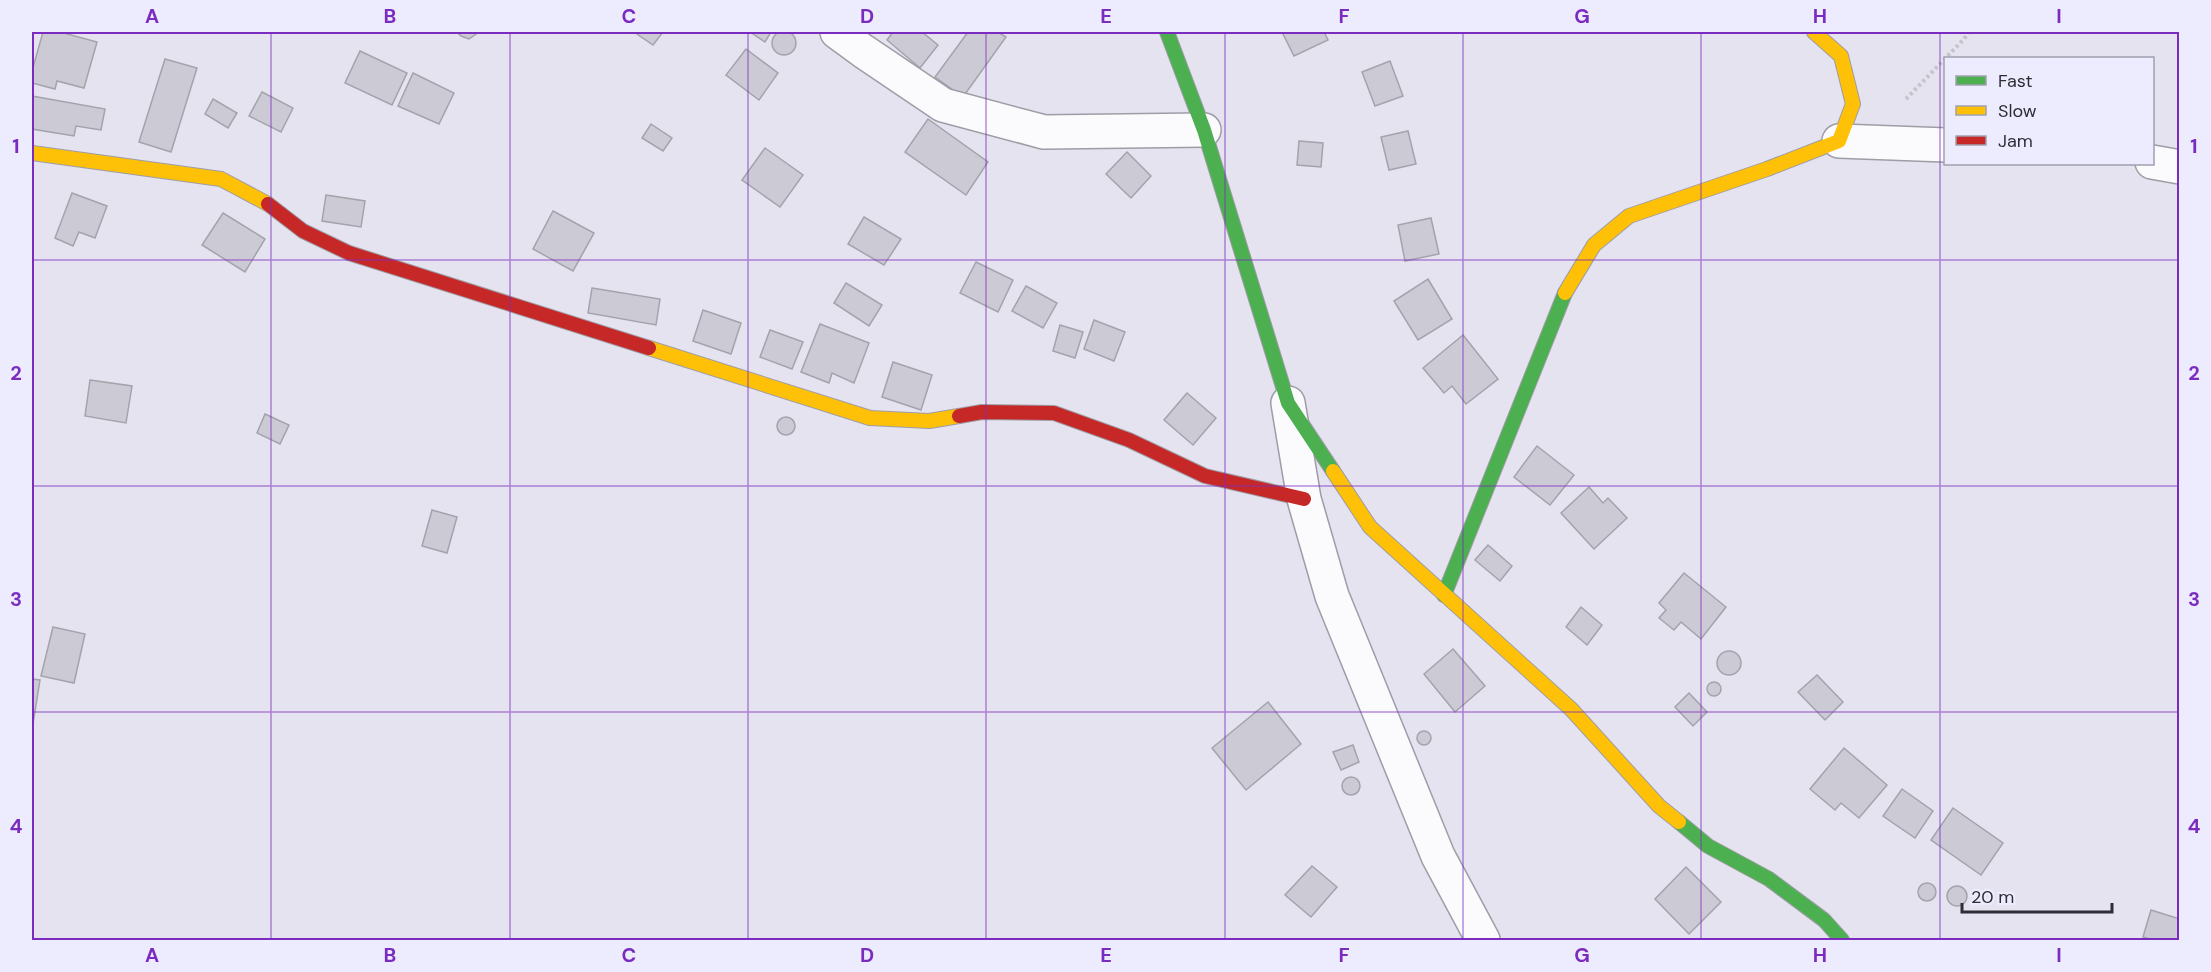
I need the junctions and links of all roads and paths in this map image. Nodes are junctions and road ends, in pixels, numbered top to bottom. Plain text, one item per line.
1 (837, 32) edge
2 (1167, 32) edge
3 (1814, 32) edge
4 (1969, 32) edge
5 (1947, 57) edge
6 (1944, 60) edge
7 (1901, 104) dead end
8 (1204, 130) junction
9 (1839, 141) junction
10 (1944, 145) edge
11 (32, 153) edge
12 (2154, 162) edge
13 (2180, 167) edge
14 (1288, 403) junction
15 (1304, 499) junction
16 (1444, 595) junction
17 (1483, 940) edge
18 (1842, 940) edge

1 - 8 street
2 - 8 street
3 - 9 street
4 - 5 path
6 - 7 path
8 - 14 street
9 - 10 street
9 - 16 street
11 - 15 street
12 - 13 street
14 - 15 street
14 - 16 street
15 - 17 street
16 - 18 street

